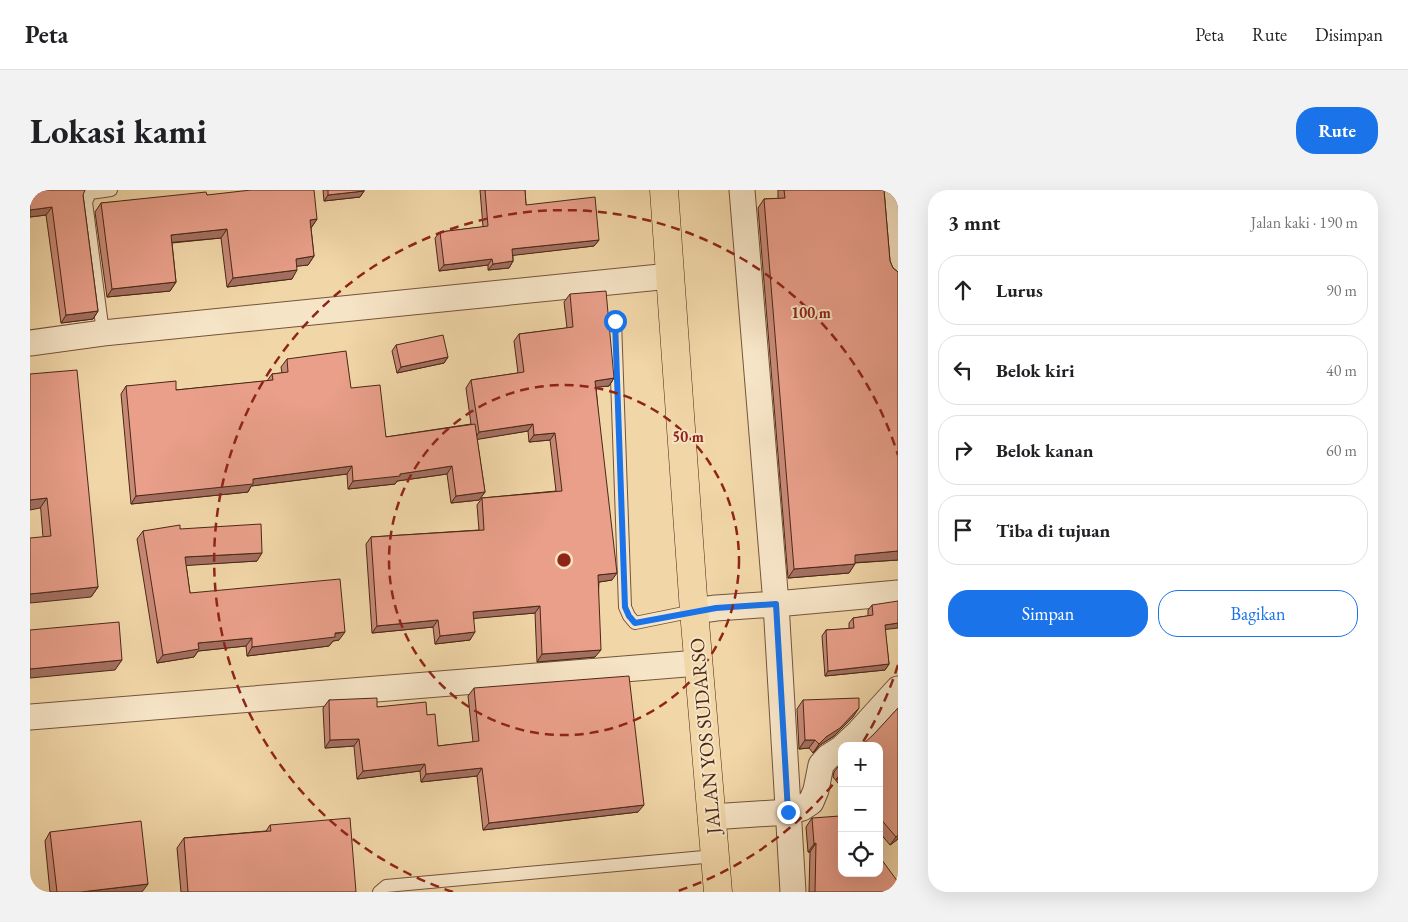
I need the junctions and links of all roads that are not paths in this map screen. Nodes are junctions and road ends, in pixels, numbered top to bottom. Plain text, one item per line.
1 (111, 190) edge
2 (664, 190) edge
3 (742, 190) edge
4 (892, 190) edge
5 (90, 192) edge
6 (898, 268) edge
7 (670, 276) junction
8 (615, 321) dead end
9 (103, 333) junction
10 (30, 342) edge
11 (898, 593) edge
12 (776, 604) junction
13 (694, 611) junction
14 (698, 663) junction
15 (898, 689) edge
16 (30, 717) edge
17 (848, 742) edge
18 (838, 750) edge
19 (788, 812) junction
20 (711, 817) junction
21 (715, 856) junction
22 (379, 892) edge
23 (718, 892) edge
24 (793, 892) edge

1 - 5 lane
2 - 7 highway, JALAN YOS SUDARSO
3 - 12 street
4 - 6 street
5 - 9 lane
7 - 9 street
7 - 13 highway, JALAN YOS SUDARSO
8 - 13 lane
9 - 10 street
11 - 12 street
12 - 13 street
12 - 19 street
13 - 14 highway, JALAN YOS SUDARSO
14 - 16 street
14 - 20 highway, JALAN YOS SUDARSO
15 - 17 street
18 - 19 street
19 - 20 street
19 - 24 street
20 - 21 highway, JALAN YOS SUDARSO
21 - 22 lane
21 - 23 highway, JALAN YOS SUDARSO

